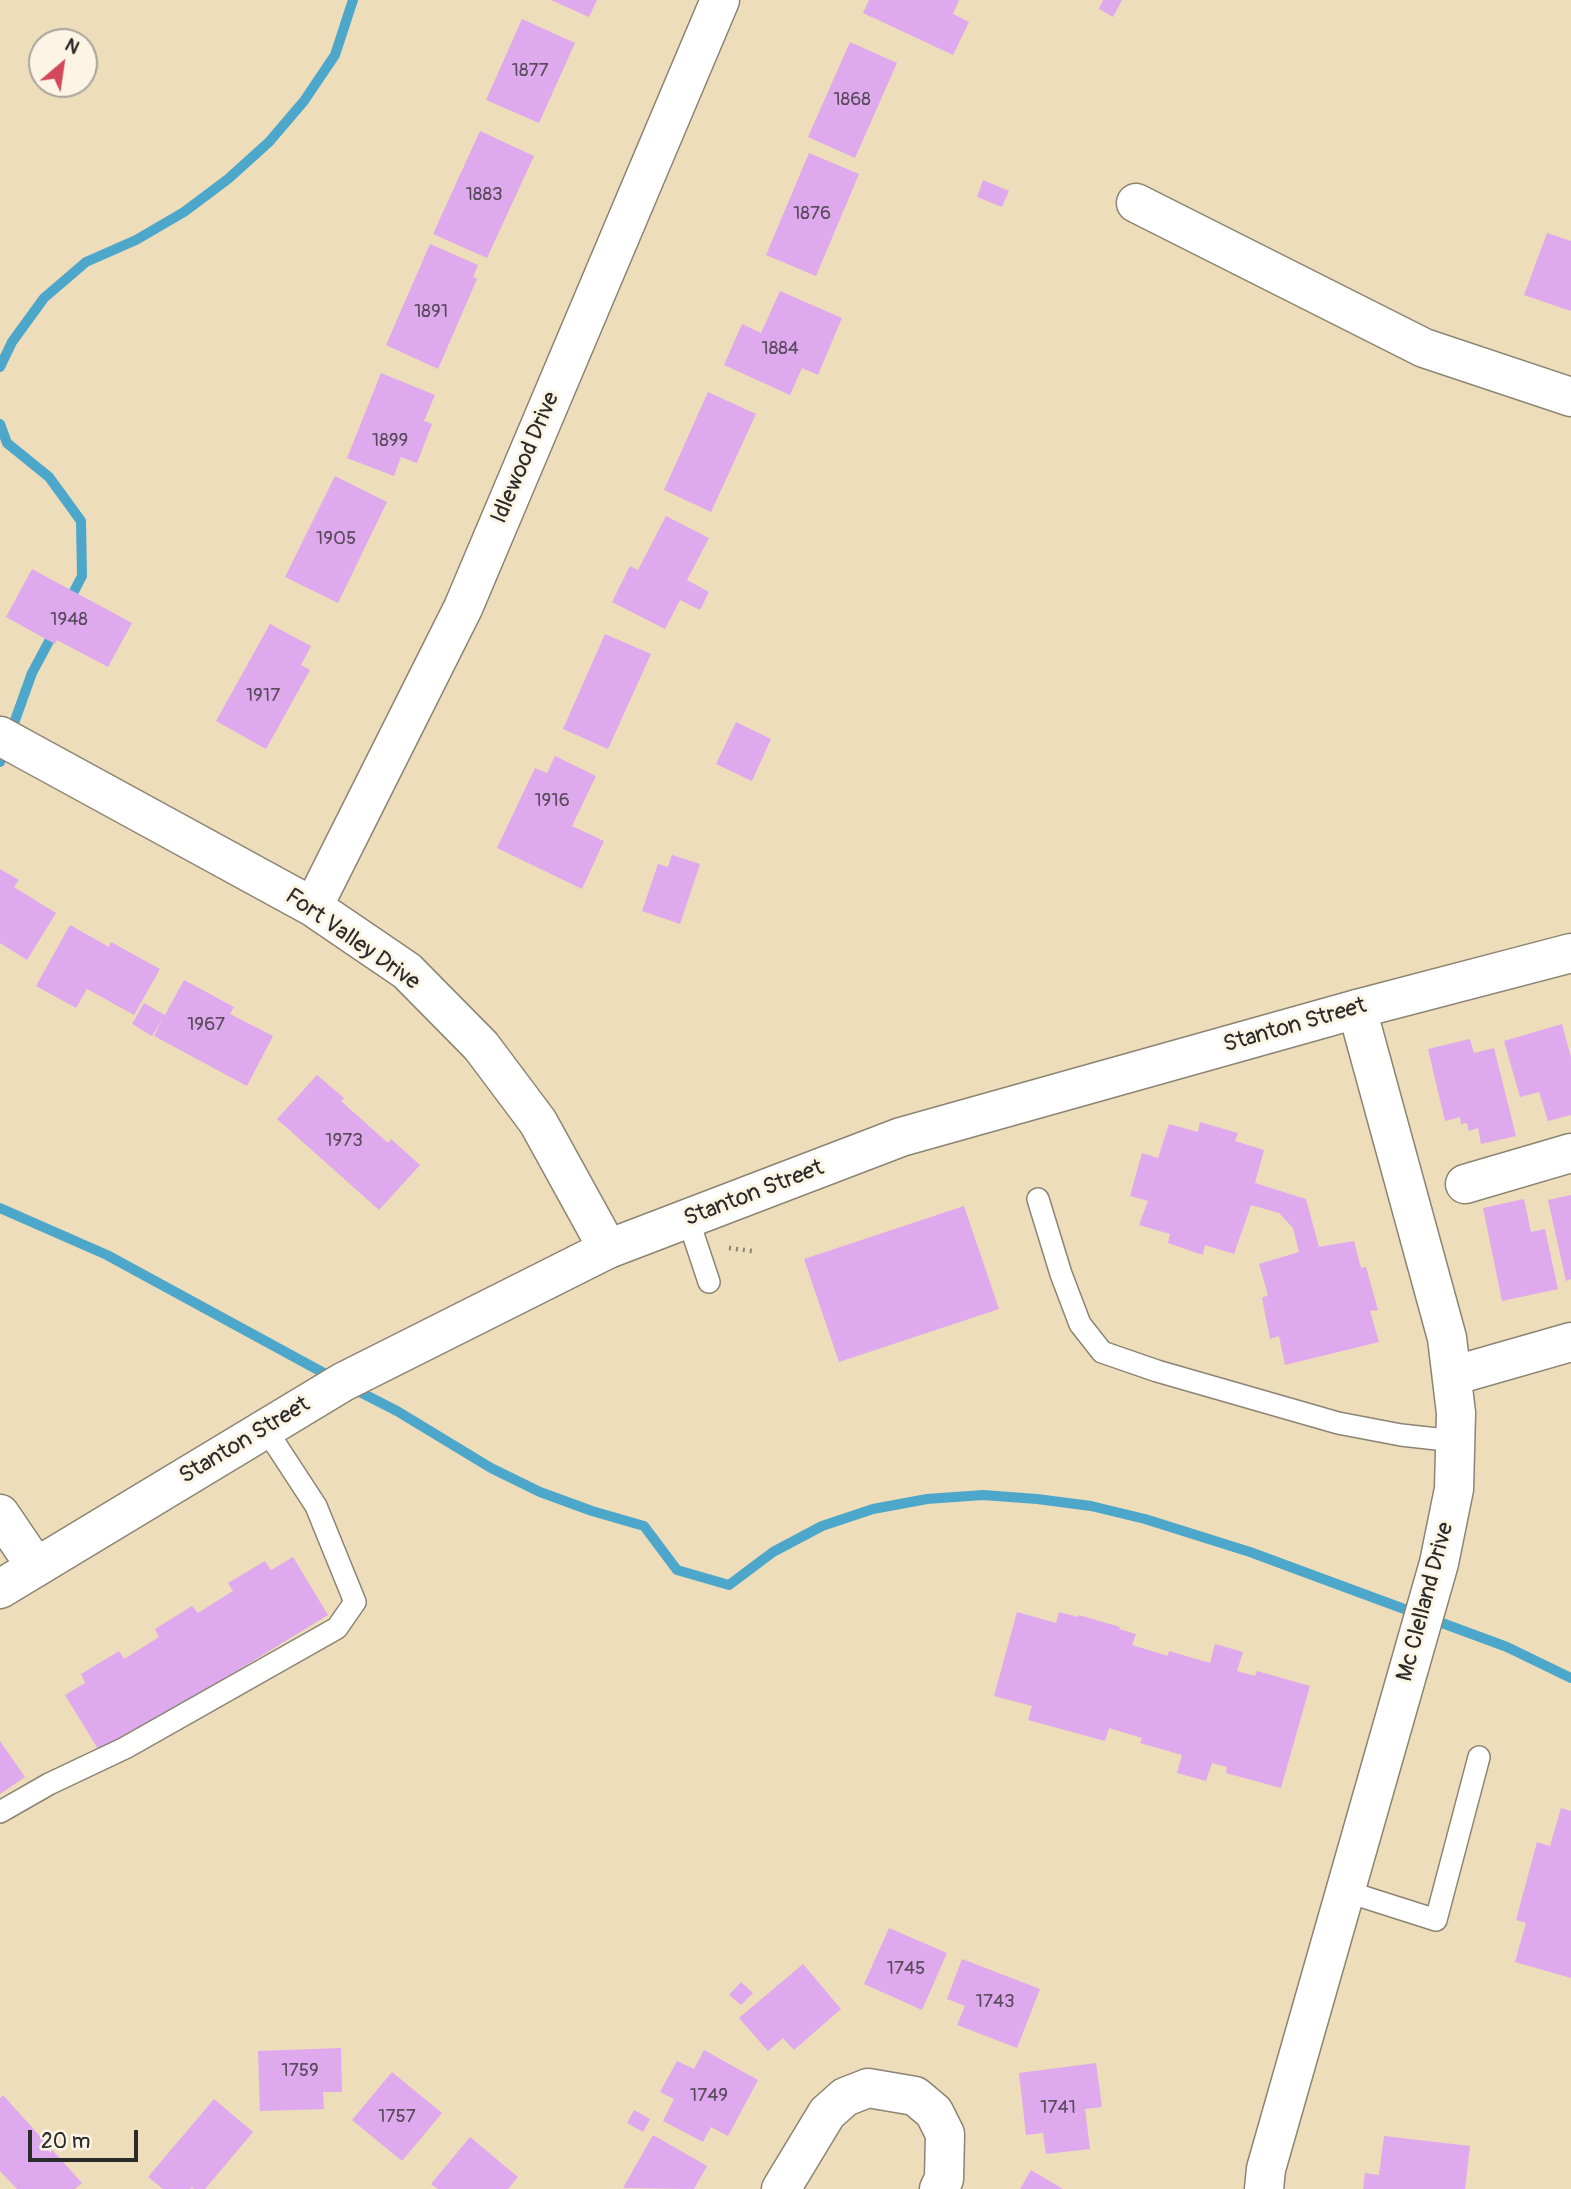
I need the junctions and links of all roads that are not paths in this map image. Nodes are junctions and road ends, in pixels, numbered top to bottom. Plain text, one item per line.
1 (720, 0) edge
2 (1136, 203) dead end
3 (1571, 397) edge
4 (0, 736) edge
5 (313, 907) junction
6 (1571, 953) edge
7 (1357, 1009) junction
8 (1571, 1153) edge
9 (1465, 1184) dead end
10 (1038, 1199) dead end
11 (688, 1219) junction
12 (608, 1249) junction
13 (709, 1282) dead end
14 (1571, 1342) edge
15 (1452, 1376) junction
16 (265, 1428) junction
17 (1455, 1441) junction
18 (0, 1514) edge
19 (36, 1567) junction
20 (0, 1588) edge
21 (1479, 1757) dead end
22 (0, 1812) edge
23 (1345, 1891) junction
24 (781, 2189) edge
25 (939, 2189) edge
26 (1264, 2189) edge

1 - 5 street, Idlewood Drive
2 - 3 street
4 - 5 street, Fort Valley Drive
5 - 12 street, Fort Valley Drive
6 - 7 street, Stanton Street
7 - 11 street, Stanton Street
7 - 15 street, Mc Clelland Drive
8 - 9 street
10 - 17 lane
11 - 12 street, Stanton Street
11 - 13 lane
12 - 16 street, Stanton Street
14 - 15 street
15 - 17 street, Mc Clelland Drive
16 - 19 street, Stanton Street
16 - 22 lane
17 - 23 street, Mc Clelland Drive
18 - 19 street
19 - 20 street, Stanton Street
21 - 23 lane
23 - 26 street, Mc Clelland Drive
24 - 25 street

